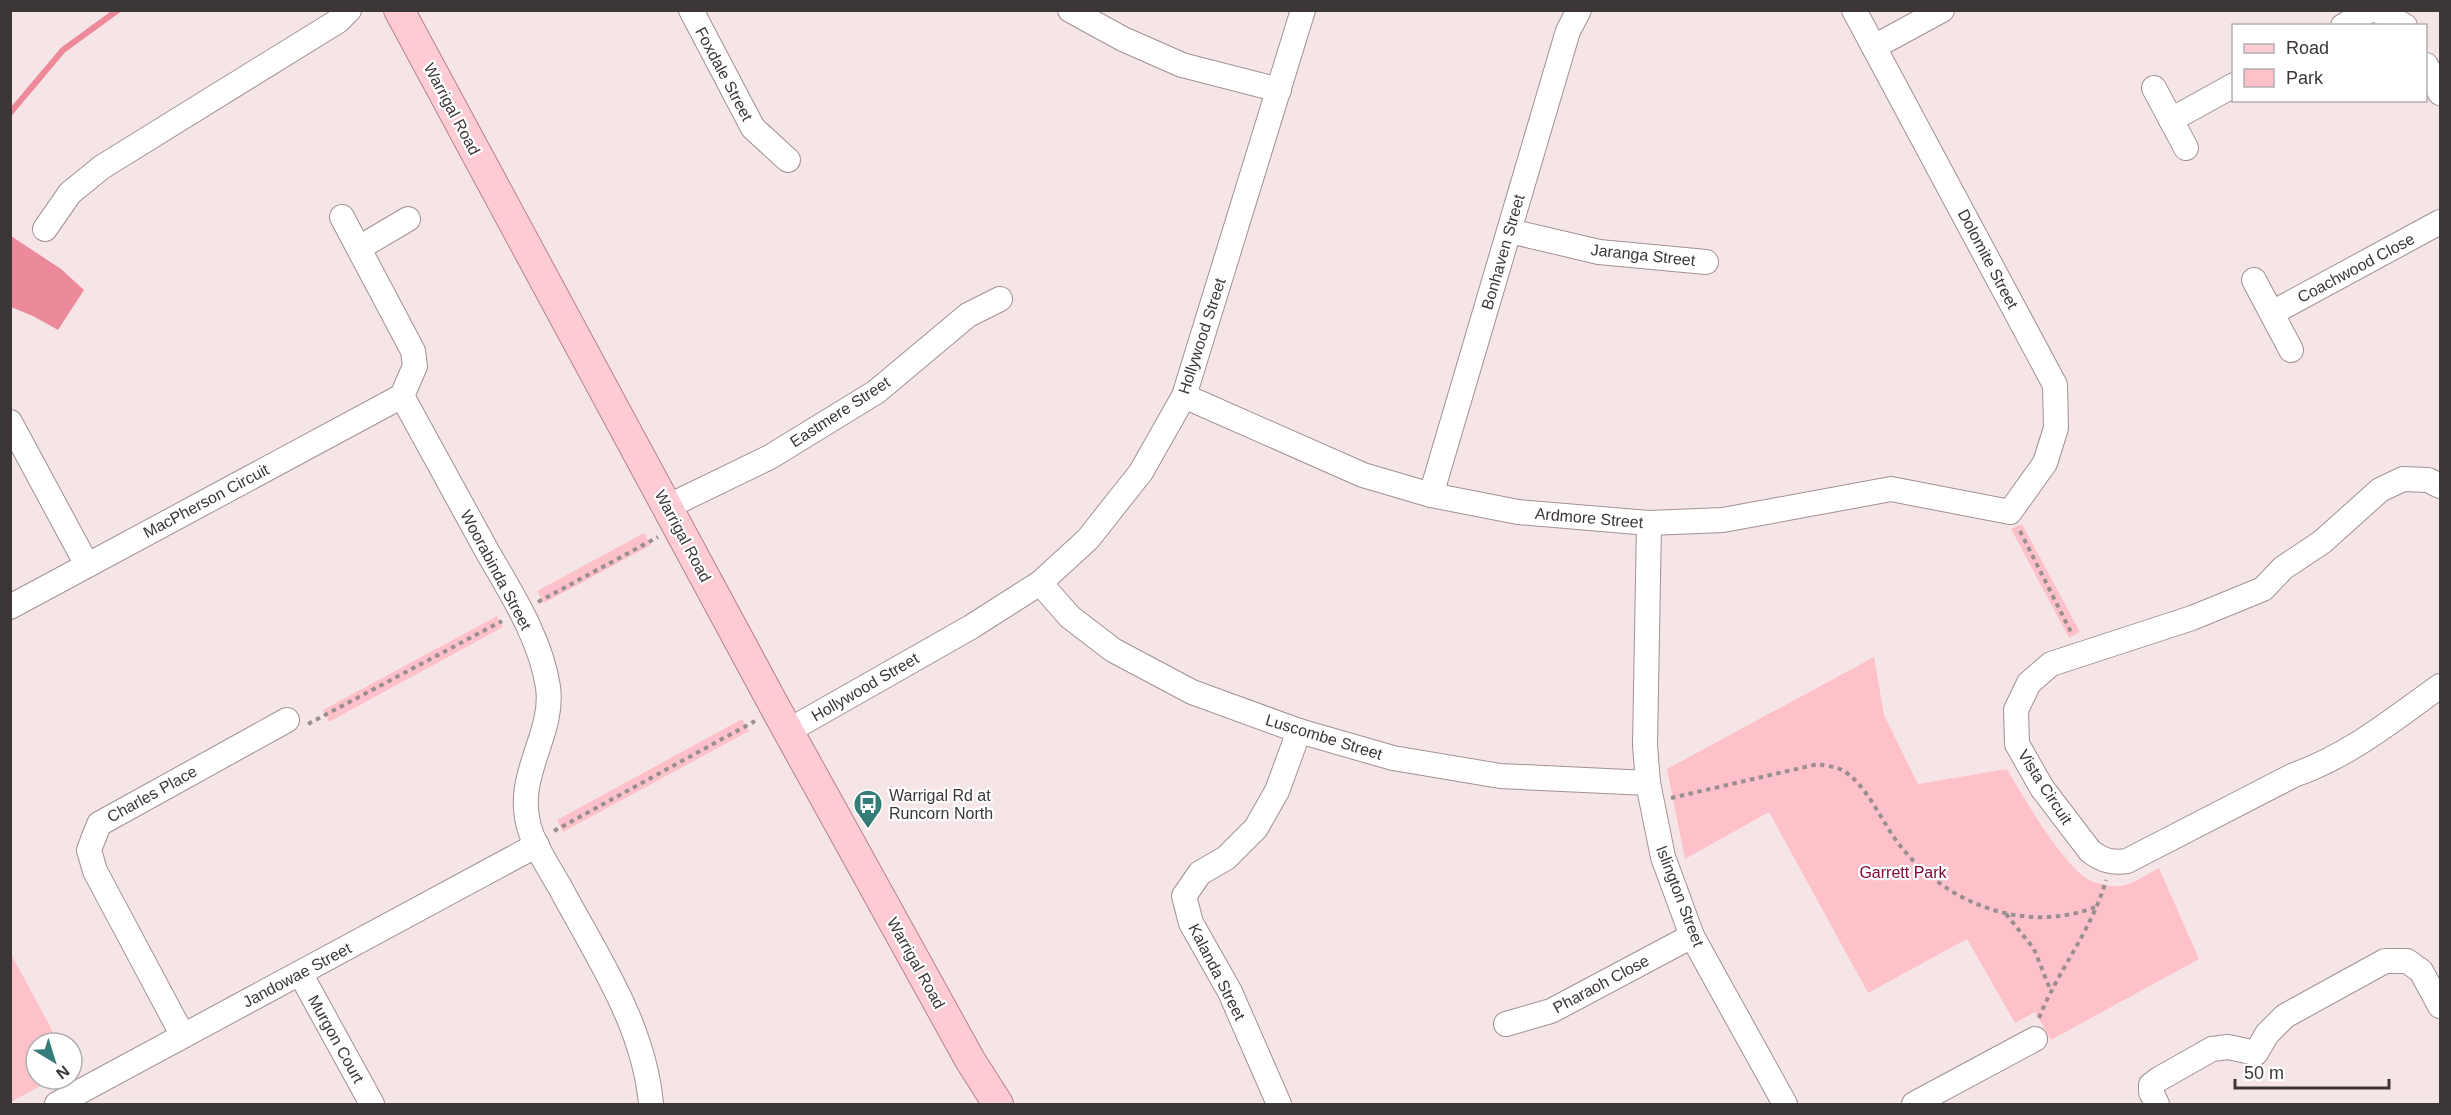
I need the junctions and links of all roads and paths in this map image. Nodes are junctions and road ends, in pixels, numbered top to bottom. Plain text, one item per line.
1 (349, 10) edge
2 (399, 10) edge
3 (691, 10) edge
4 (1070, 10) edge
5 (1303, 10) edge
6 (1579, 10) edge
7 (1854, 10) edge
8 (1942, 10) edge
9 (2370, 10) edge
10 (2377, 10) edge
11 (2346, 24) edge
12 (2402, 24) edge
13 (1874, 47) junction
14 (2427, 66) edge
15 (2232, 86) edge
16 (2154, 88) dead end
17 (1279, 90) junction
18 (2440, 93) edge
19 (2171, 120) junction
20 (2186, 148) dead end
21 (788, 160) dead end
22 (342, 217) dead end
23 (408, 219) dead end
24 (2440, 222) edge
25 (45, 229) dead end
26 (1510, 231) junction
27 (359, 248) junction
28 (1706, 262) dead end
29 (2254, 280) dead end
30 (1000, 299) dead end
31 (2272, 313) junction
32 (2290, 350) dead end
33 (402, 396) junction
34 (1184, 396) junction
35 (12, 431) edge
36 (2440, 486) edge
37 (1431, 495) junction
38 (2010, 512) junction
39 (673, 518) junction
40 (1649, 523) junction
41 (87, 565) junction
42 (1040, 583) junction
43 (10, 607) edge
44 (521, 611) junction
45 (2082, 654) junction
46 (2440, 686) edge
47 (286, 720) joint
48 (782, 720) junction
49 (1299, 732) junction
50 (1649, 791) junction
51 (537, 845) junction
52 (2113, 863) junction
53 (2098, 906) junction
54 (2006, 913) junction
55 (1692, 936) junction
56 (300, 974) junction
57 (2050, 989) junction
58 (2440, 1006) edge
59 (1506, 1024) dead end
60 (183, 1036) junction
61 (2035, 1039) joint
62 (970, 1060) junction
63 (57, 1104) edge
64 (372, 1104) edge
65 (651, 1104) edge
66 (990, 1104) edge
67 (998, 1104) edge
68 (1279, 1104) edge
69 (1785, 1104) edge
70 (1914, 1104) edge
71 (2157, 1104) edge

1 - 25 street
2 - 39 main road, Warrigal Road
3 - 21 street, Foxdale Street
4 - 17 street
5 - 17 street, Hollywood Street
6 - 26 street, Bonhaven Street
7 - 13 street, Dolomite Street
8 - 13 street
9 - 11 street
10 - 12 street
13 - 38 street, Dolomite Street
14 - 18 street
15 - 19 street
16 - 19 street
17 - 34 street, Hollywood Street
19 - 20 street
22 - 27 street
23 - 27 street
24 - 31 street, Coachwood Close
26 - 28 street, Jaranga Street
26 - 37 street, Bonhaven Street
27 - 33 street
29 - 31 street
30 - 39 street, Eastmere Street
31 - 32 street
33 - 41 street, MacPherson Circuit
33 - 44 street, Woorabinda Street
34 - 37 street, Ardmore Street
34 - 42 street, Hollywood Street
35 - 41 street
36 - 45 street, Vista Circuit
37 - 40 street, Ardmore Street
38 - 40 street, Ardmore Street
38 - 45 path
39 - 44 path
39 - 48 main road, Warrigal Road
40 - 50 street, Islington Street
41 - 43 street, MacPherson Circuit
42 - 48 street, Hollywood Street
42 - 49 street, Luscombe Street
44 - 47 path
44 - 51 street, Woorabinda Street
45 - 52 street, Vista Circuit
46 - 52 street
47 - 60 street, Charles Place
48 - 51 path
48 - 62 main road, Warrigal Road
49 - 50 street, Luscombe Street
49 - 68 street, Kalanda Street
50 - 54 path
50 - 55 street, Islington Street
51 - 56 street, Jandowae Street
51 - 65 street, Woorabinda Street
52 - 53 path
53 - 54 path
53 - 57 path
54 - 57 path
55 - 59 street, Pharaoh Close
55 - 69 street, Islington Street
56 - 60 street, Jandowae Street
56 - 64 street, Murgon Court
57 - 61 path
58 - 71 street
60 - 63 street, Jandowae Street
61 - 70 street
62 - 66 main road, Warrigal Road
62 - 67 main road, Warrigal Road

